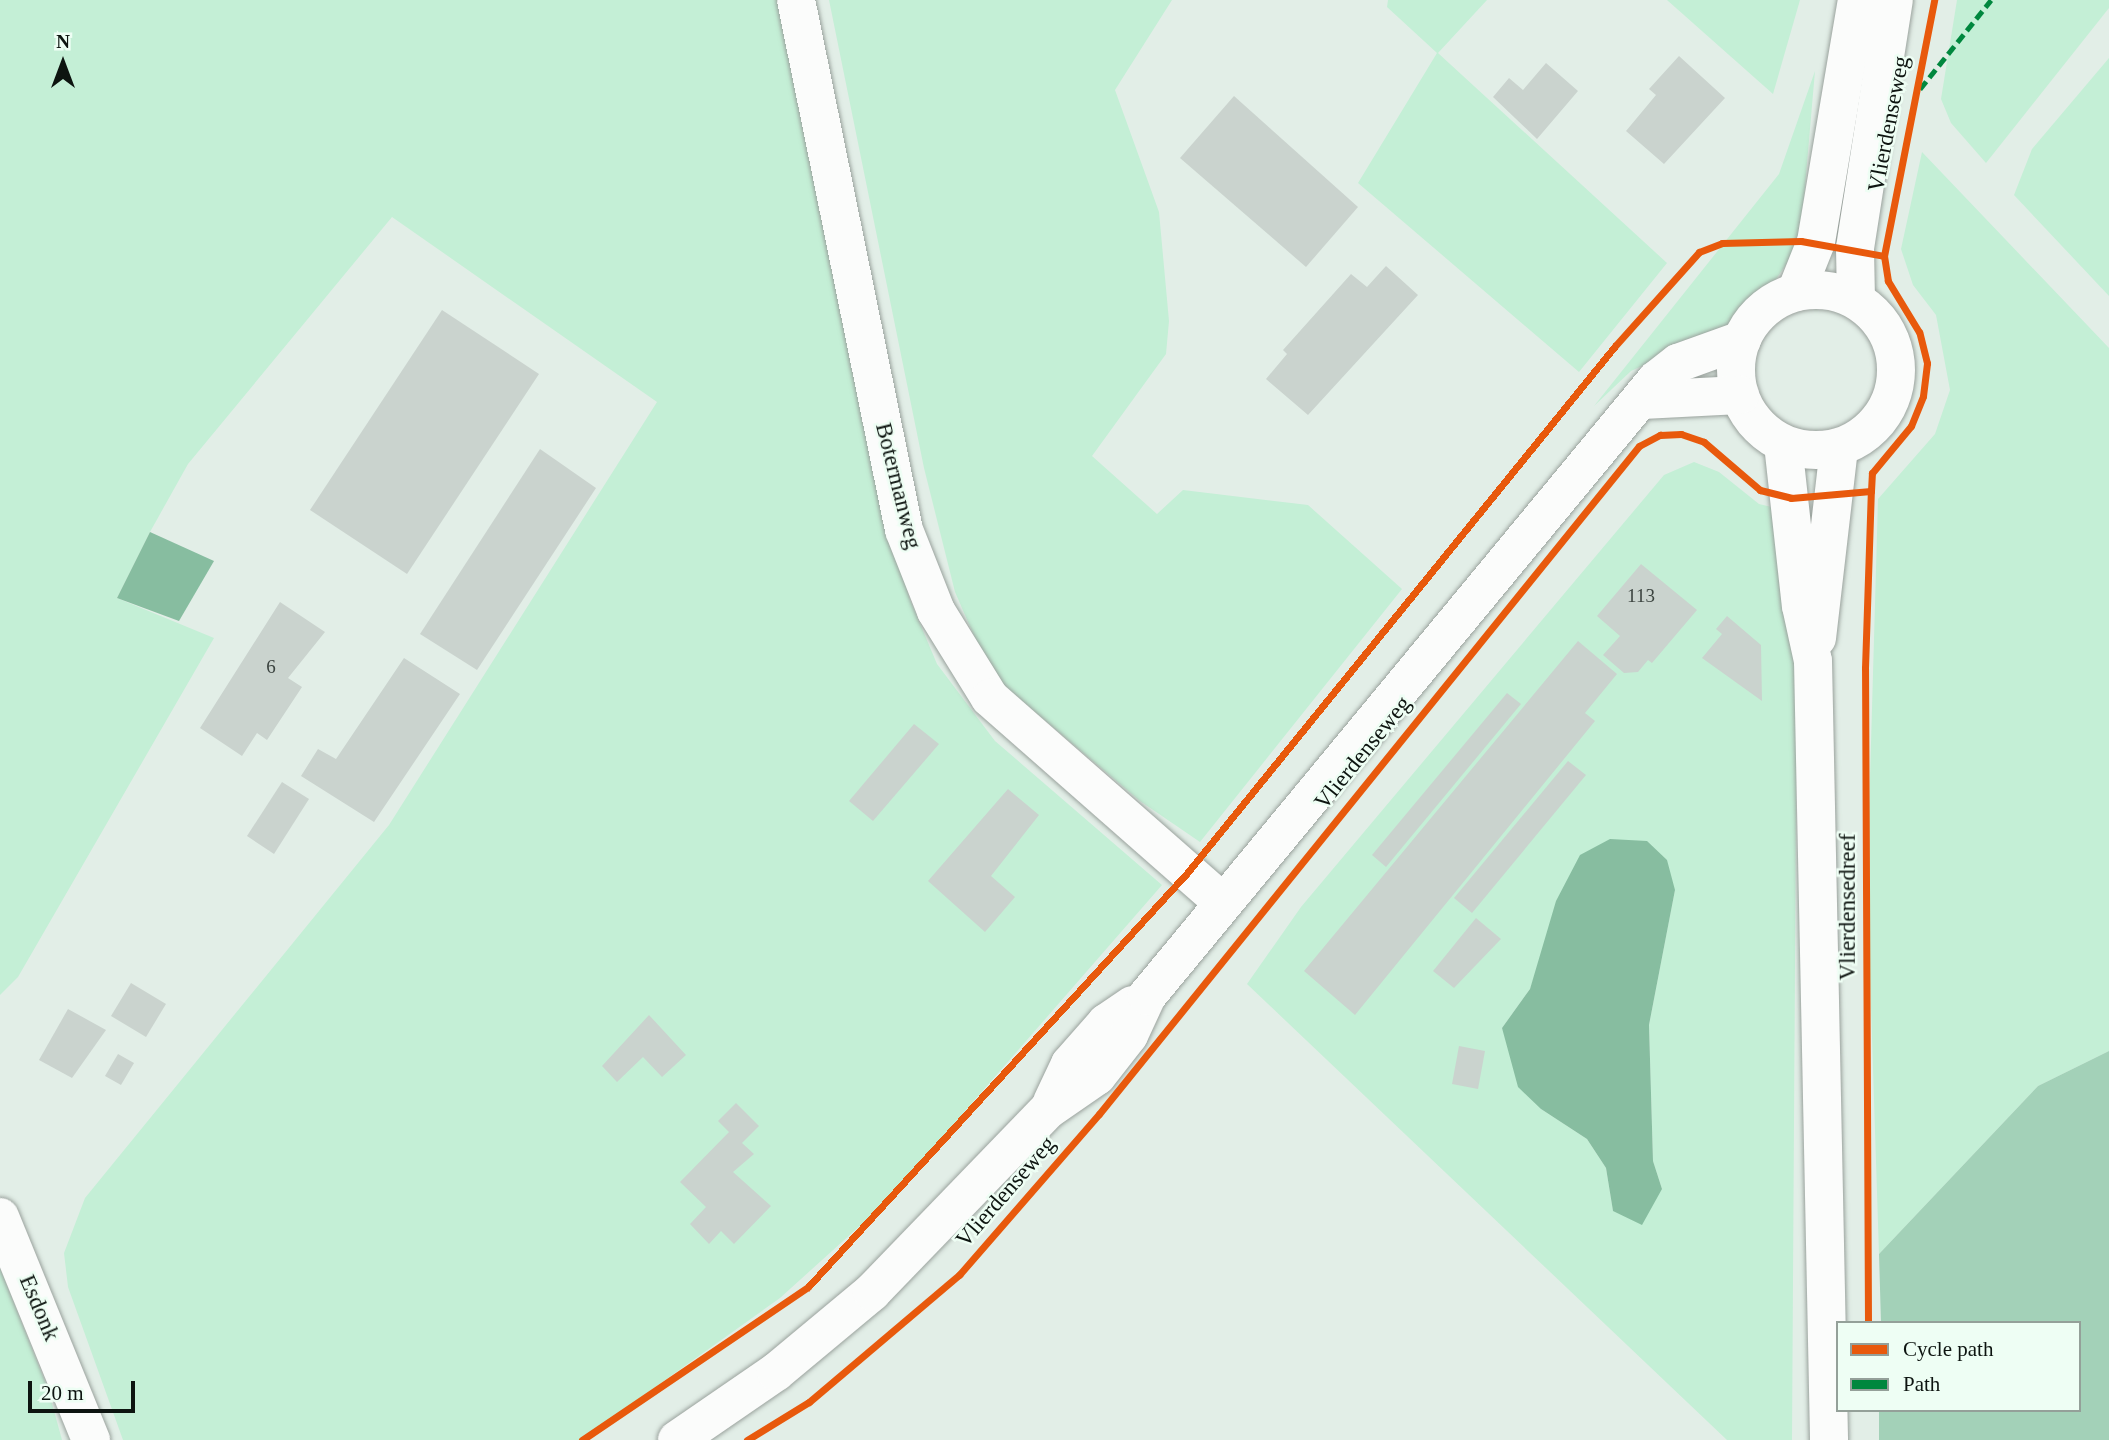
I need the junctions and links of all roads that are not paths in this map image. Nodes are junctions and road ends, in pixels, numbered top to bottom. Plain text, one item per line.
1 (796, 0) edge
2 (1857, 0) edge
3 (1894, 0) edge
4 (1796, 292) junction
5 (1856, 300) junction
6 (1742, 340) junction
7 (1740, 395) junction
8 (1642, 400) junction
9 (1783, 444) junction
10 (1839, 448) junction
11 (1813, 661) junction
12 (1223, 903) junction
13 (0, 1217) edge
14 (91, 1440) edge
15 (677, 1440) edge
16 (1829, 1440) edge

1 - 12 street, Botermanweg
2 - 4 street
3 - 5 street, Vlierdenseweg
4 - 5 street
4 - 6 street
5 - 10 street
6 - 7 street
6 - 8 street, Vlierdenseweg
7 - 8 street
7 - 9 street
8 - 12 street, Vlierdenseweg
9 - 10 street
9 - 11 street, Vlierdensedreef
10 - 11 street, Vlierdensedreef
11 - 16 street, Vlierdensedreef
12 - 15 street, Vlierdenseweg
13 - 14 street, Esdonk

